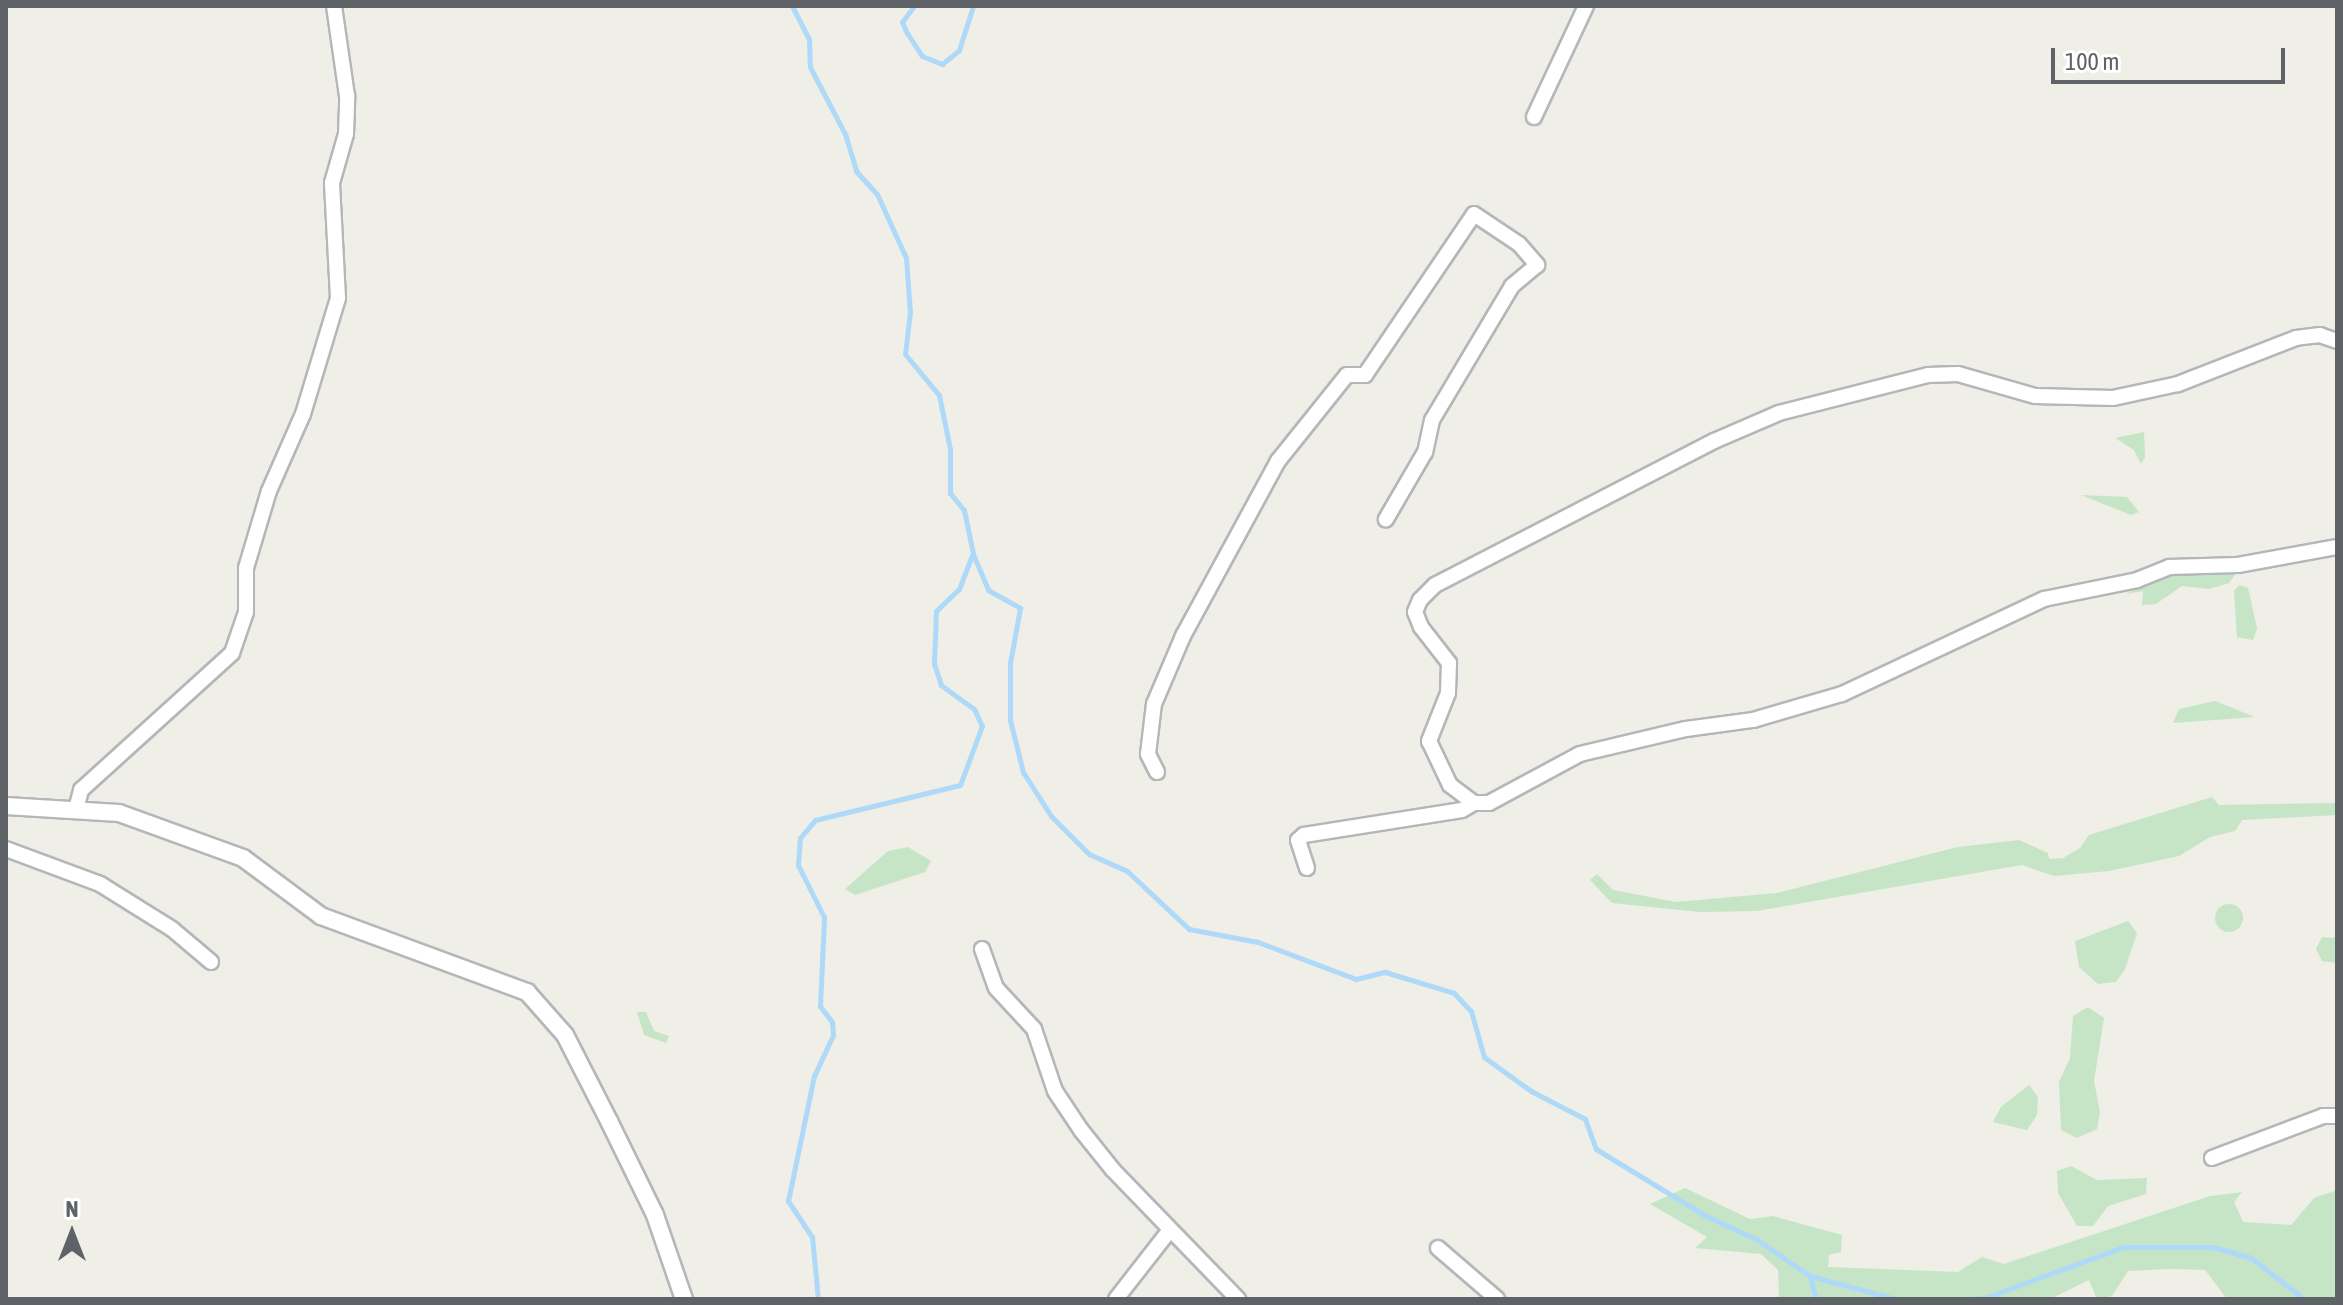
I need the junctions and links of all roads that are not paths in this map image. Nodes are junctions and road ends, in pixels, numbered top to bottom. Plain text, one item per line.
1 (334, 6) edge
2 (1586, 6) edge
3 (1534, 117) dead end
4 (2337, 341) edge
5 (1386, 519) dead end
6 (2337, 547) edge
7 (1157, 772) dead end
8 (1474, 803) junction
9 (6, 806) edge
10 (76, 809) junction
11 (6, 849) edge
12 (1307, 868) dead end
13 (982, 949) dead end
14 (211, 962) dead end
15 (2337, 1116) edge
16 (2212, 1158) dead end
17 (1170, 1230) junction
18 (1438, 1248) dead end
19 (684, 1299) edge
20 (1116, 1299) edge
21 (1238, 1299) edge
22 (1497, 1299) edge

1 - 10 street
2 - 3 street
4 - 8 street
5 - 7 street
6 - 8 street
8 - 12 street
9 - 10 street
10 - 19 street
11 - 14 street
13 - 17 street
15 - 16 street
17 - 20 street
17 - 21 street
18 - 22 street

